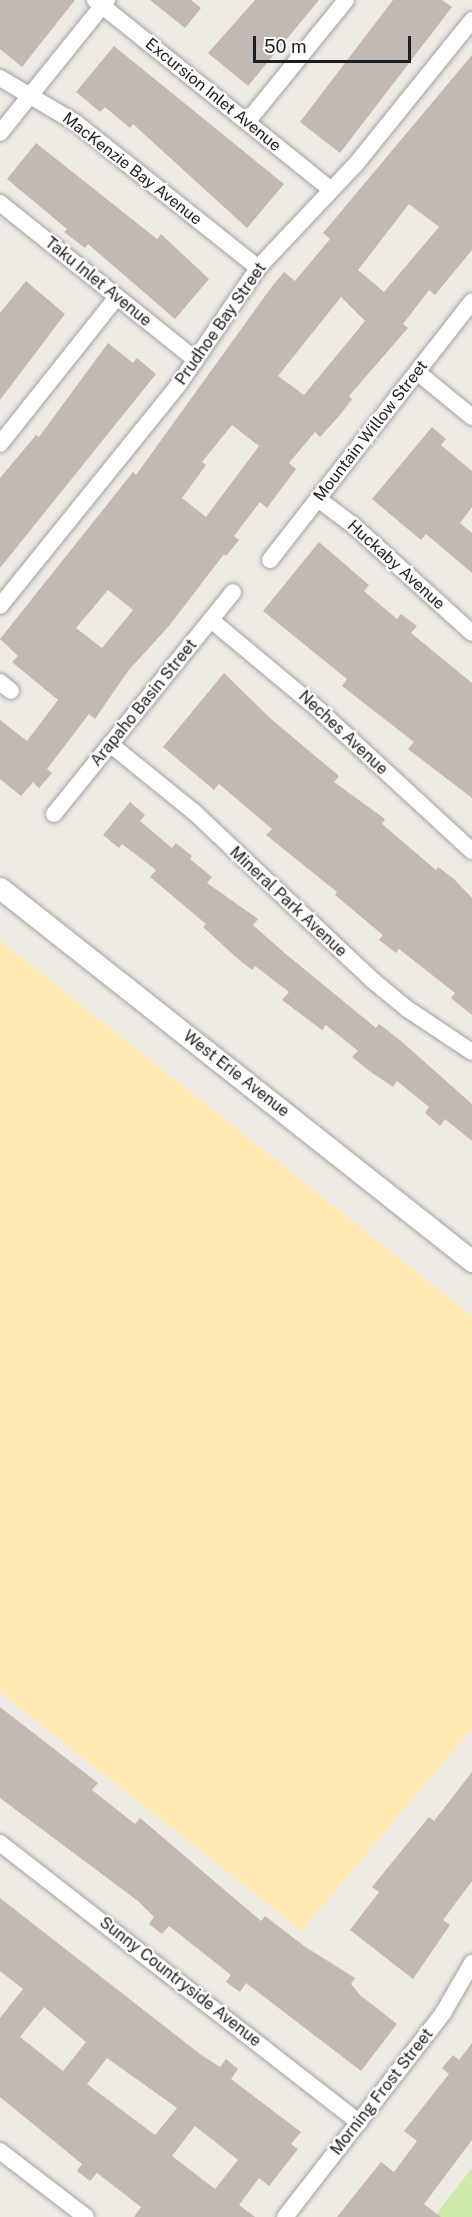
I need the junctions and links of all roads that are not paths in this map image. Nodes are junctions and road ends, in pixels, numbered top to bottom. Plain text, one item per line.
1 (346, 0) edge
2 (101, 2) edge
3 (472, 20) edge
4 (0, 78) edge
5 (31, 94) junction
6 (247, 122) junction
7 (0, 133) edge
8 (331, 190) junction
9 (0, 203) edge
10 (258, 268) junction
11 (117, 297) junction
12 (472, 301) edge
13 (196, 360) junction
14 (417, 372) junction
15 (472, 417) edge
16 (0, 444) edge
17 (318, 499) junction
18 (270, 560) dead end
19 (233, 592) dead end
20 (0, 606) edge
21 (210, 620) junction
22 (472, 633) edge
23 (110, 744) junction
24 (54, 814) dead end
25 (472, 851) edge
26 (0, 888) edge
27 (472, 1053) edge
28 (472, 1261) edge
29 (0, 1843) edge
30 (472, 1962) edge
31 (359, 2122) junction
32 (0, 2151) edge
33 (86, 2217) edge
34 (285, 2217) edge

1 - 6 street
2 - 5 street
2 - 6 street, Excursion Inlet Avenue
3 - 8 street, Prudhoe Bay Street
4 - 5 street, MacKenzie Bay Avenue
5 - 7 street
5 - 10 street, MacKenzie Bay Avenue
6 - 8 street, Excursion Inlet Avenue
8 - 10 street, Prudhoe Bay Street
9 - 11 street, Taku Inlet Avenue
10 - 13 street, Prudhoe Bay Street
11 - 13 street, Taku Inlet Avenue
11 - 16 street
12 - 14 street, Mountain Willow Street
13 - 20 street, Prudhoe Bay Street
14 - 15 street
14 - 17 street, Mountain Willow Street
17 - 18 street, Mountain Willow Street
17 - 22 street, Huckaby Avenue
19 - 21 street, Arapaho Basin Street
21 - 23 street, Arapaho Basin Street
21 - 25 street, Neches Avenue
23 - 24 street, Arapaho Basin Street
23 - 27 street, Mineral Park Avenue
26 - 28 street, West Erie Avenue
29 - 31 street, Sunny Countryside Avenue
30 - 31 street, Morning Frost Street
31 - 34 street, Morning Frost Street
32 - 33 street

